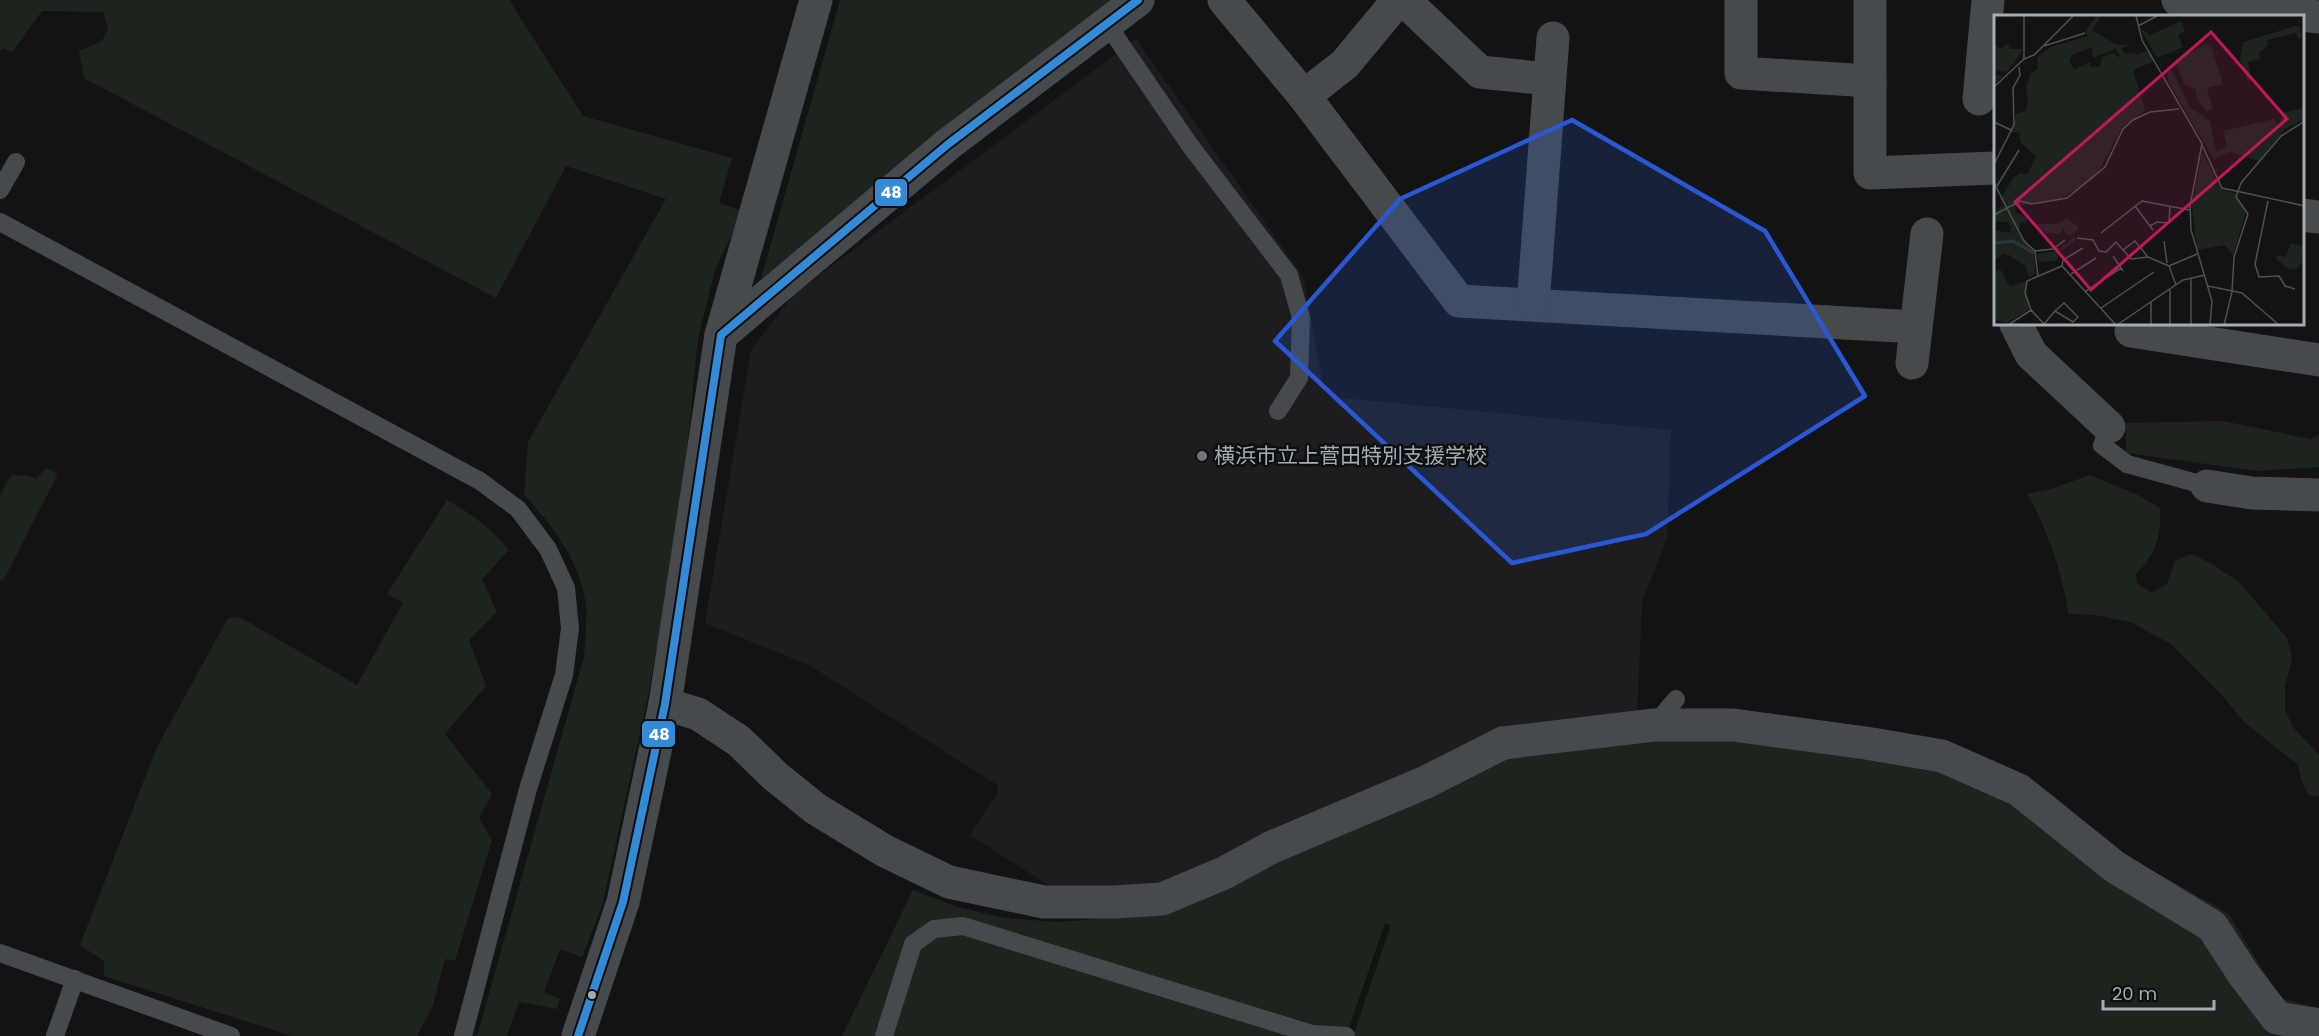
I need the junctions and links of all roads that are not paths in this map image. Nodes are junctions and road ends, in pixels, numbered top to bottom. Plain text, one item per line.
1 (816, 0) edge
2 (1138, 0) edge
3 (1224, 0) edge
4 (1398, 0) edge
5 (1404, 0) edge
6 (1742, 0) edge
7 (1870, 0) edge
8 (1988, 0) edge
9 (2178, 0) edge
10 (2302, 15) edge
11 (2304, 15) edge
12 (2319, 17) edge
13 (1107, 24) junction
14 (1553, 38) dead end
15 (1548, 79) junction
16 (1870, 81) junction
17 (1304, 96) junction
18 (1979, 99) dead end
19 (16, 162) dead end
20 (1994, 168) edge
21 (0, 190) edge
22 (2304, 215) edge
23 (2319, 218) edge
24 (0, 222) edge
25 (1927, 234) dead end
26 (1533, 305) junction
27 (2017, 326) edge
28 (1916, 327) junction
29 (2131, 331) dead end
30 (721, 335) junction
31 (2319, 360) edge
32 (1912, 363) dead end
33 (1278, 411) dead end
34 (2109, 427) joint
35 (2207, 486) joint
36 (2319, 495) edge
37 (1676, 699) dead end
38 (665, 704) junction
39 (1654, 725) junction
40 (0, 953) edge
41 (75, 979) junction
42 (2319, 1025) edge
43 (55, 1036) edge
44 (231, 1036) edge
45 (462, 1036) edge
46 (578, 1036) edge
47 (884, 1036) edge
48 (1346, 1036) edge

1 - 30 street
2 - 13 street
3 - 17 street
4 - 17 street
5 - 15 street
6 - 16 street
7 - 16 street
8 - 18 street
9 - 10 street
11 - 12 street
13 - 30 street
13 - 33 lane
14 - 15 street
15 - 26 street
16 - 20 street
17 - 26 street
19 - 21 lane
22 - 23 street
24 - 45 lane
25 - 28 street
26 - 28 street
27 - 34 street
28 - 32 street
29 - 31 street
30 - 38 street
34 - 35 lane
35 - 36 street
37 - 39 lane
38 - 39 street
38 - 46 street
39 - 42 street
40 - 41 lane
41 - 43 lane
41 - 44 lane
47 - 48 lane

